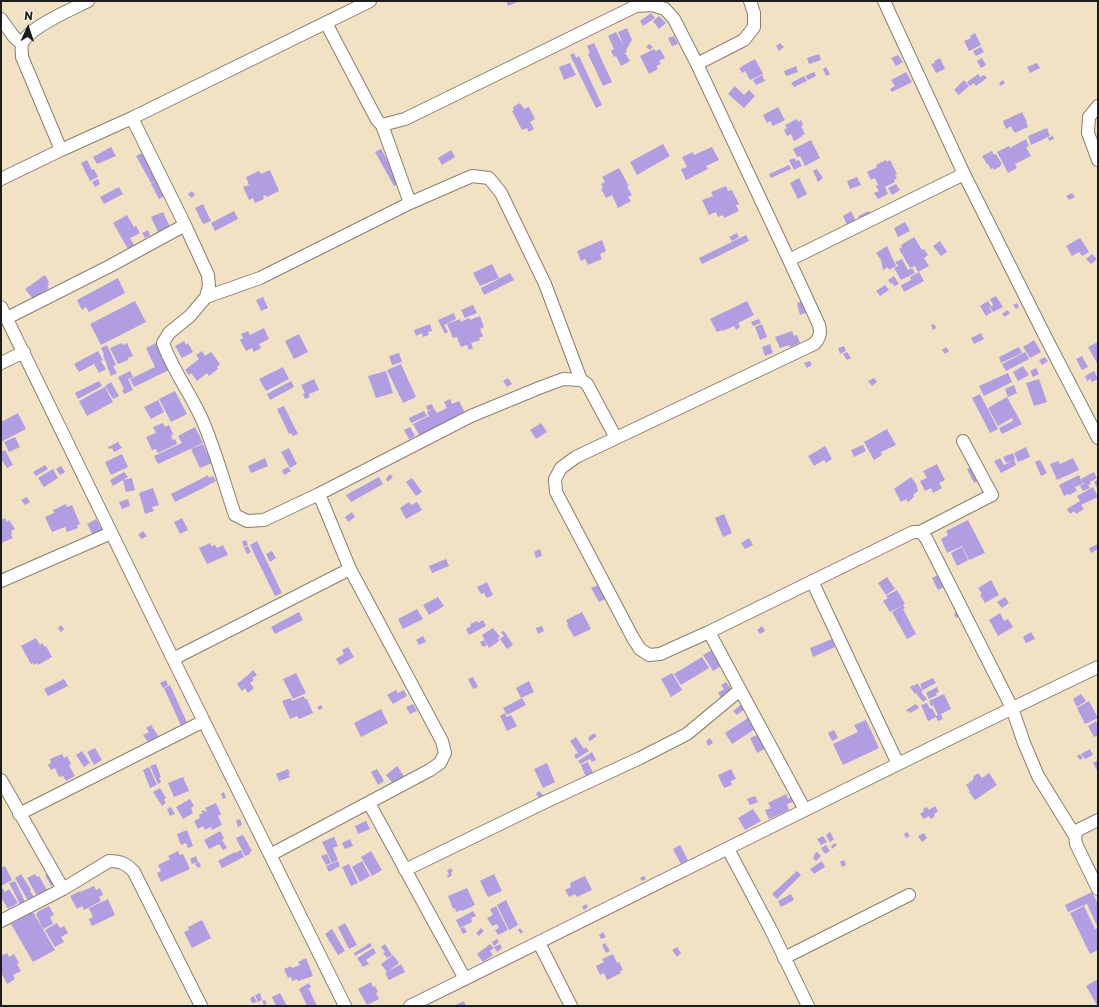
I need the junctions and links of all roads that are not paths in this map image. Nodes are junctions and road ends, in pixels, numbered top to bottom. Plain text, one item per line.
1 (88, 1) edge
2 (370, 1) edge
3 (750, 1) edge
4 (884, 1) edge
5 (1, 19) edge
6 (326, 23) junction
7 (22, 44) junction
8 (697, 64) junction
9 (1098, 106) edge
10 (132, 118) junction
11 (382, 125) junction
12 (61, 150) junction
13 (1098, 160) edge
14 (964, 174) junction
15 (1, 179) edge
16 (410, 203) junction
17 (185, 224) junction
18 (789, 260) junction
19 (206, 297) junction
20 (1, 307) edge
21 (6, 318) junction
22 (24, 352) junction
23 (1, 363) edge
24 (581, 380) junction
25 (616, 438) junction
26 (1098, 438) edge
27 (963, 441) dead end
28 (319, 494) junction
29 (920, 532) junction
30 (111, 533) junction
31 (350, 569) junction
32 (812, 581) junction
33 (1, 582) edge
34 (709, 632) junction
35 (173, 659) junction
36 (1098, 667) edge
37 (740, 690) junction
38 (1012, 708) junction
39 (204, 721) junction
40 (898, 764) junction
41 (1, 780) edge
42 (369, 803) junction
43 (805, 810) junction
44 (19, 814) junction
45 (1098, 820) edge
46 (1075, 836) junction
47 (728, 849) junction
48 (270, 855) junction
49 (405, 870) junction
50 (63, 889) junction
51 (1098, 889) edge
52 (909, 895) dead end
53 (1, 921) edge
54 (539, 943) junction
55 (784, 958) junction
56 (465, 979) junction
57 (201, 1006) edge
58 (345, 1006) edge
59 (410, 1006) edge
60 (571, 1006) edge
61 (808, 1006) edge

1 - 7 street
2 - 6 street
3 - 8 street
4 - 14 street
5 - 7 street
6 - 10 street
6 - 11 street
7 - 12 street
8 - 11 street
8 - 18 street
9 - 13 street
10 - 12 street
10 - 17 street
11 - 16 street
12 - 15 street
14 - 18 street
14 - 26 street
16 - 19 street
16 - 24 street
17 - 19 street
17 - 21 street
18 - 25 street
19 - 28 street
20 - 21 street
21 - 22 street
22 - 23 street
22 - 30 street
24 - 25 street
24 - 28 street
25 - 34 street
27 - 29 street
28 - 31 street
29 - 32 street
29 - 38 street
30 - 33 street
30 - 35 street
31 - 35 street
31 - 42 street
32 - 34 street
32 - 40 street
34 - 37 street
35 - 39 street
36 - 38 street
37 - 43 street
37 - 49 street
38 - 40 street
38 - 46 street
39 - 44 street
39 - 48 street
40 - 43 street
41 - 44 street
42 - 48 street
42 - 49 street
43 - 47 street
44 - 50 street
45 - 46 street
46 - 51 street
47 - 54 street
47 - 55 street
48 - 58 street
49 - 56 street
50 - 53 street
50 - 57 street
52 - 55 street
54 - 56 street
54 - 60 street
55 - 61 street
56 - 59 street

